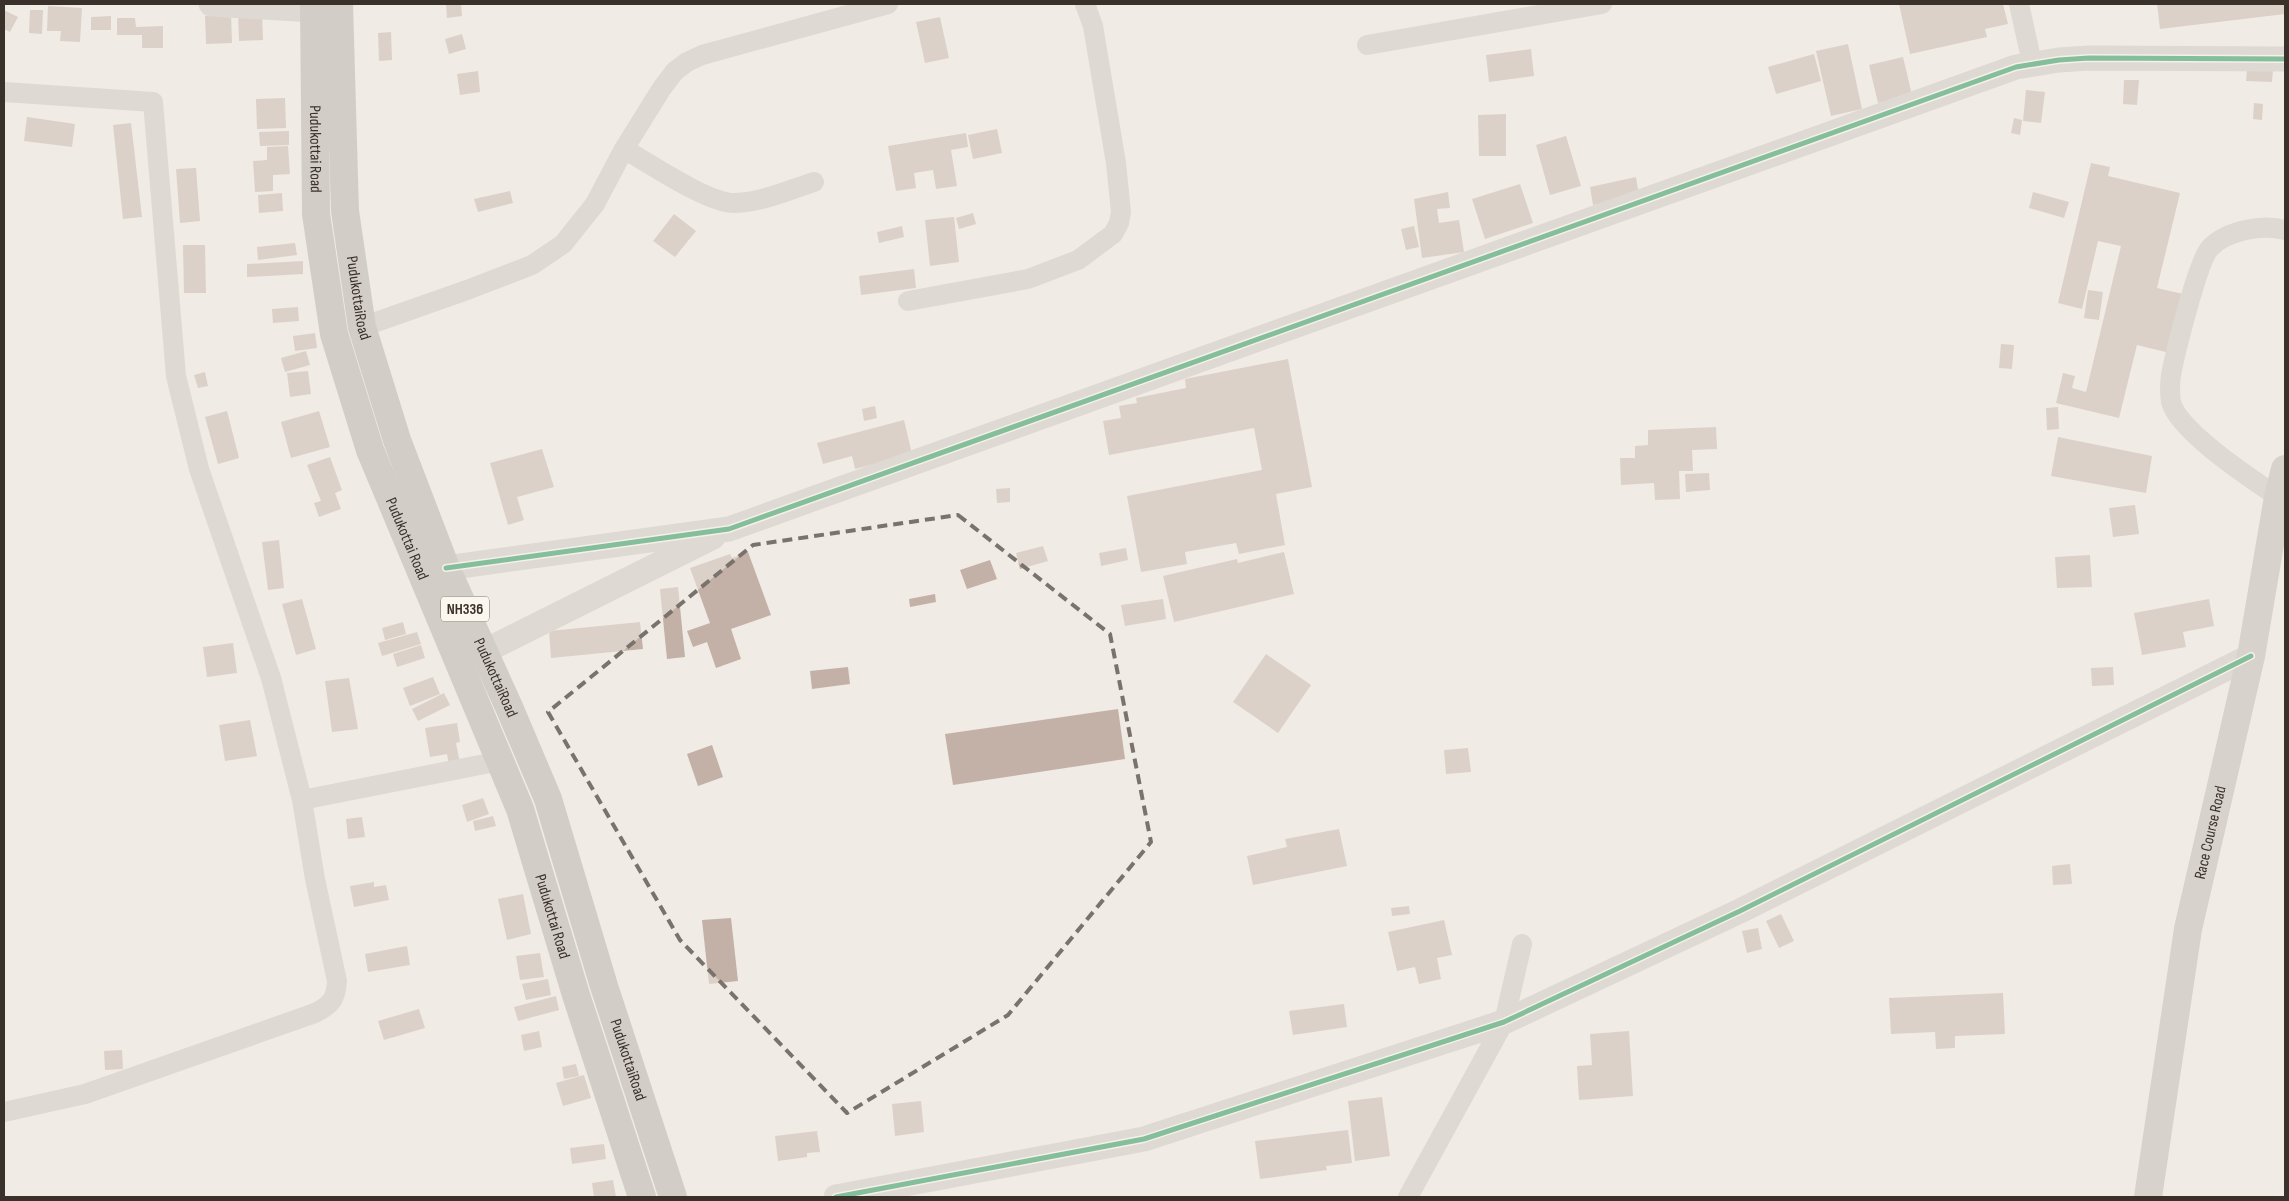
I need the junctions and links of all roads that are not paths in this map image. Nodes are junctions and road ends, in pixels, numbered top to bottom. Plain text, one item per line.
1 (212, 4) edge
2 (888, 4) edge
3 (1085, 4) edge
4 (1602, 4) edge
5 (2019, 4) edge
6 (327, 6) edge
7 (1367, 45) dead end
8 (2285, 60) edge
9 (2032, 63) junction
10 (4, 92) edge
11 (624, 149) junction
12 (814, 182) dead end
13 (2285, 230) edge
14 (908, 301) dead end
15 (362, 327) junction
16 (2285, 469) edge
17 (2278, 497) junction
18 (729, 528) junction
19 (446, 568) junction
20 (485, 651) junction
21 (2251, 656) junction
22 (500, 761) junction
23 (302, 800) junction
24 (1522, 944) dead end
25 (1504, 1022) junction
26 (4, 1112) edge
27 (642, 1197) edge
28 (673, 1197) edge
29 (836, 1197) edge
30 (1408, 1197) edge
31 (2148, 1197) edge

1 - 6 street
2 - 11 street
3 - 14 street
4 - 7 street
5 - 9 street
6 - 15 highway, PudukottaiRoad / NH336
6 - 22 highway, Pudukottai Road / NH336
8 - 9 street
9 - 18 street
10 - 23 street
11 - 12 street
11 - 15 street
13 - 17 street
15 - 19 highway, PudukottaiRoad / NH336
16 - 17 main road, Race Course Road
17 - 21 main road, Race Course Road
18 - 19 street
18 - 20 street
19 - 20 highway, PudukottaiRoad / NH336
20 - 28 highway, PudukottaiRoad / NH336
21 - 25 street
21 - 31 main road, Race Course Road
22 - 23 street
22 - 27 highway, Pudukottai Road / NH336
23 - 26 street
24 - 25 street
25 - 29 street
25 - 30 street

